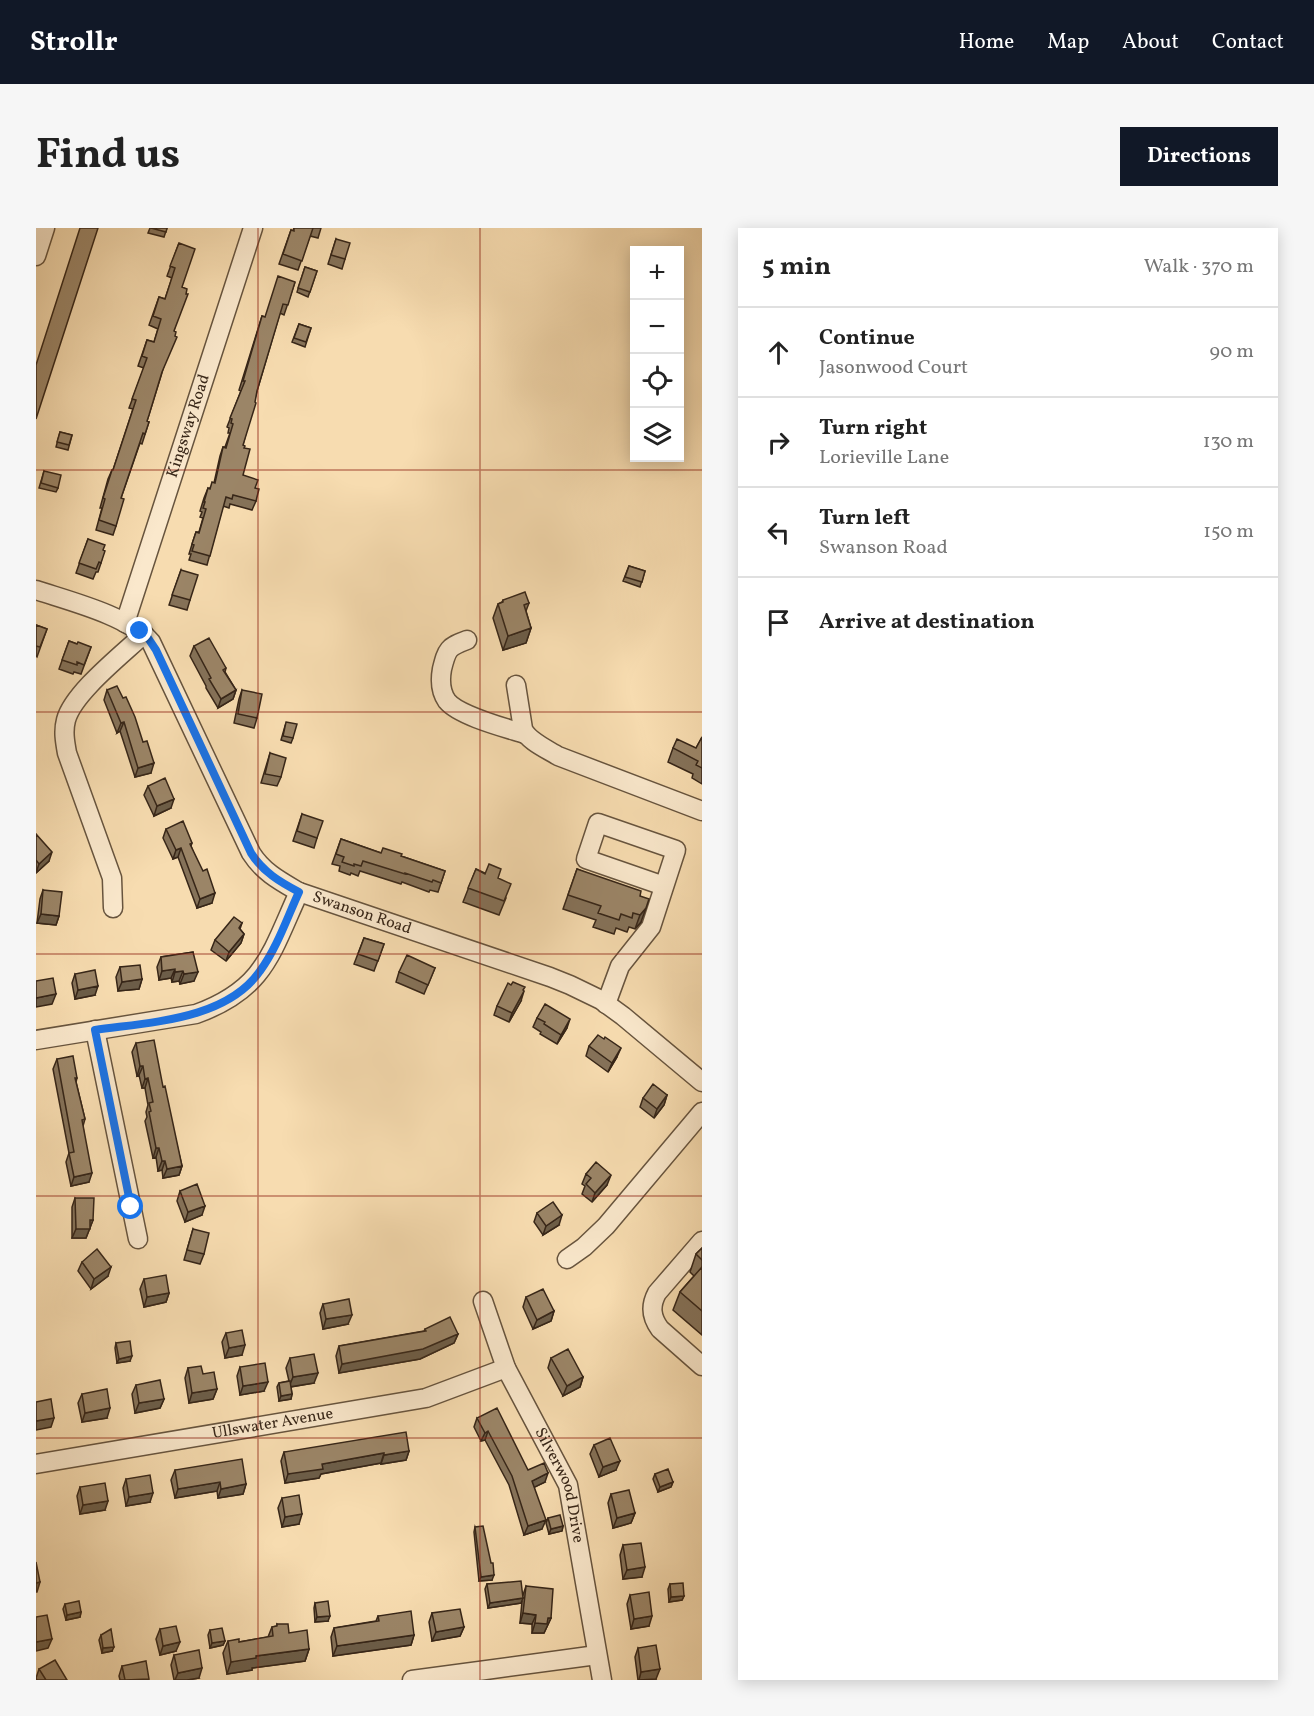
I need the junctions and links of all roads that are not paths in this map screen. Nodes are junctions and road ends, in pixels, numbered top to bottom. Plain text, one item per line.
1 (45, 228) edge
2 (253, 228) edge
3 (36, 256) edge
4 (36, 590) edge
5 (125, 623) junction
6 (144, 634) junction
7 (467, 640) dead end
8 (516, 685) dead end
9 (525, 734) junction
10 (702, 811) edge
11 (664, 886) junction
12 (299, 892) junction
13 (113, 909) dead end
14 (606, 1004) junction
15 (95, 1030) junction
16 (36, 1040) edge
17 (702, 1082) edge
18 (702, 1112) edge
19 (138, 1239) dead end
20 (702, 1241) edge
21 (567, 1259) dead end
22 (483, 1301) dead end
23 (702, 1366) edge
24 (506, 1368) junction
25 (36, 1464) edge
26 (597, 1656) junction
27 (412, 1680) edge
28 (602, 1680) edge

1 - 3 street
2 - 5 street, Kingsway Road
4 - 5 street, Swanson Road
5 - 6 street, Swanson Road
6 - 12 street, Swanson Road
6 - 13 street
7 - 9 street
8 - 9 street
9 - 10 street
11 - 11 street
11 - 14 street
12 - 14 street, Swanson Road
12 - 15 street
14 - 17 street, Swanson Road
15 - 16 street
15 - 19 street
18 - 21 street
20 - 23 street
22 - 24 street, Silverwood Drive
24 - 25 street, Ullswater Avenue
24 - 26 street, Silverwood Drive
26 - 27 street
26 - 28 street, Silverwood Drive

